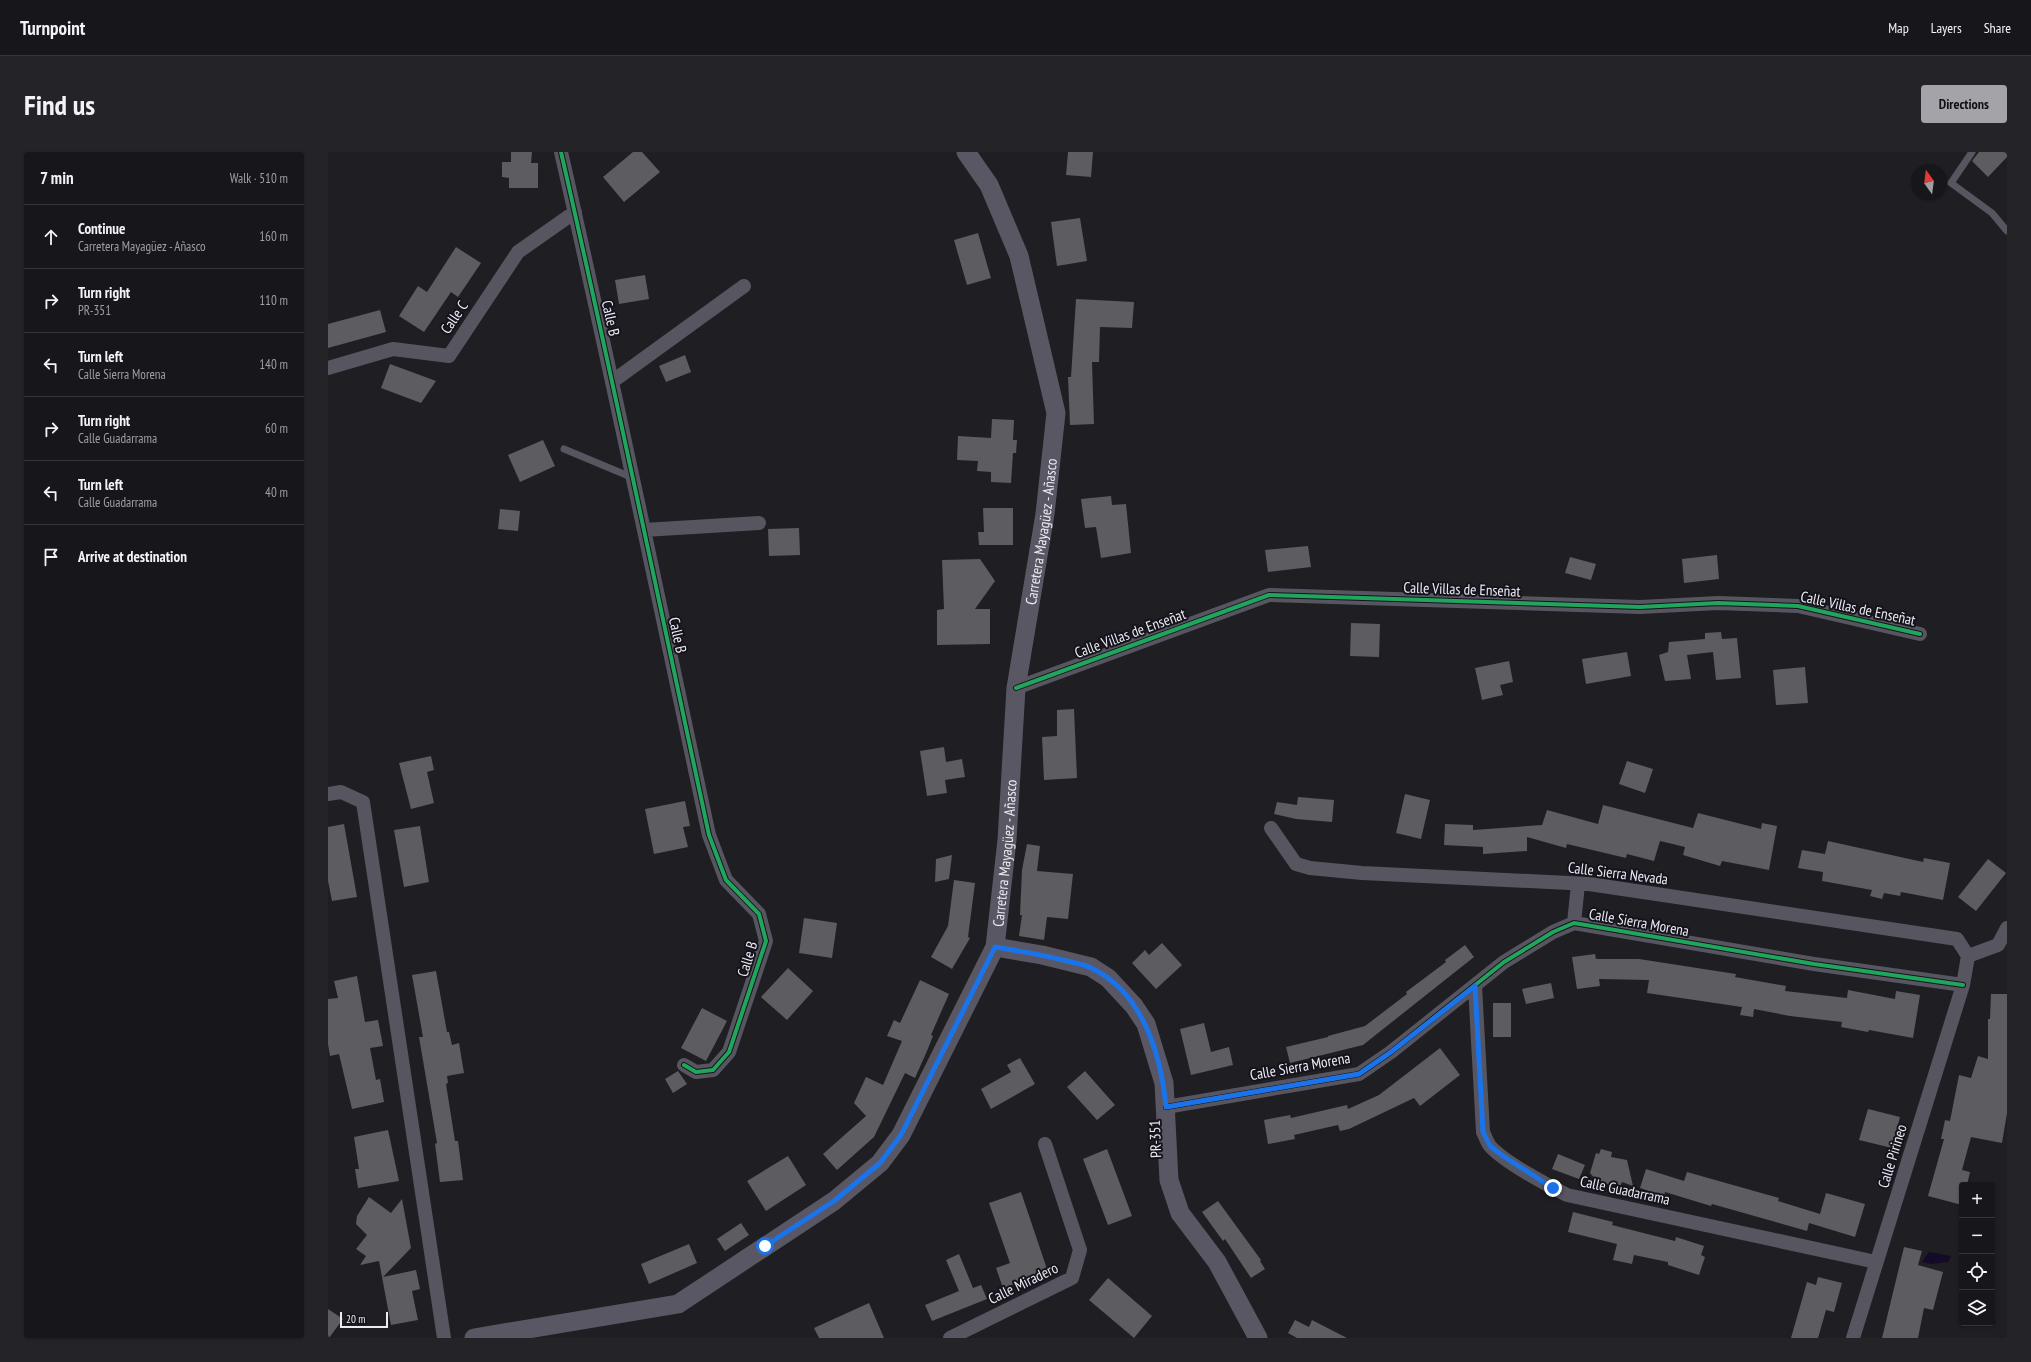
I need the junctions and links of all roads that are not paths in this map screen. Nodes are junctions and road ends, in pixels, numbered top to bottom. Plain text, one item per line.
1 (561, 152) edge
2 (966, 152) edge
3 (1972, 152) edge
4 (575, 212) junction
5 (2007, 232) edge
6 (744, 286) dead end
7 (328, 368) edge
8 (613, 381) junction
9 (564, 449) dead end
10 (631, 476) junction
11 (759, 523) dead end
12 (644, 530) junction
13 (1920, 634) dead end
14 (1016, 688) junction
15 (328, 794) edge
16 (1271, 828) dead end
17 (1578, 884) junction
18 (1574, 923) junction
19 (2007, 928) edge
20 (995, 947) junction
21 (1968, 956) junction
22 (1963, 985) junction
23 (1475, 986) junction
24 (684, 1065) dead end
25 (1166, 1107) junction
26 (1044, 1144) dead end
27 (1876, 1262) junction
28 (444, 1338) edge
29 (474, 1338) edge
30 (950, 1338) edge
31 (1258, 1338) edge
32 (1853, 1338) edge

1 - 4 street, Calle B
2 - 14 main road, Carretera Mayagüez - Añasco
3 - 5 lane
4 - 7 street, Calle C
4 - 8 street, Calle B
6 - 8 street
8 - 10 street, Calle B
9 - 10 lane
10 - 12 street, Calle B
11 - 12 street
12 - 24 street, Calle B
13 - 14 street, Calle Villas de Enseñat
14 - 20 main road, Carretera Mayagüez - Añasco
15 - 28 street
16 - 17 street, Calle Sierra Nevada
17 - 18 street
17 - 21 street, Calle Sierra Nevada
18 - 22 street, Calle Sierra Morena
18 - 23 street, Calle Sierra Morena
19 - 21 street
20 - 25 main road, PR-351 / PR-351
20 - 29 main road, Carretera Mayagüez - Añasco
21 - 22 street, Calle Pirineo
22 - 27 street, Calle Pirineo
23 - 25 street, Calle Sierra Morena
23 - 27 street, Calle Guadarrama
25 - 31 main road, PR-351 / PR-351
26 - 30 street, Calle Miradero
27 - 32 street, Calle Pirineo

